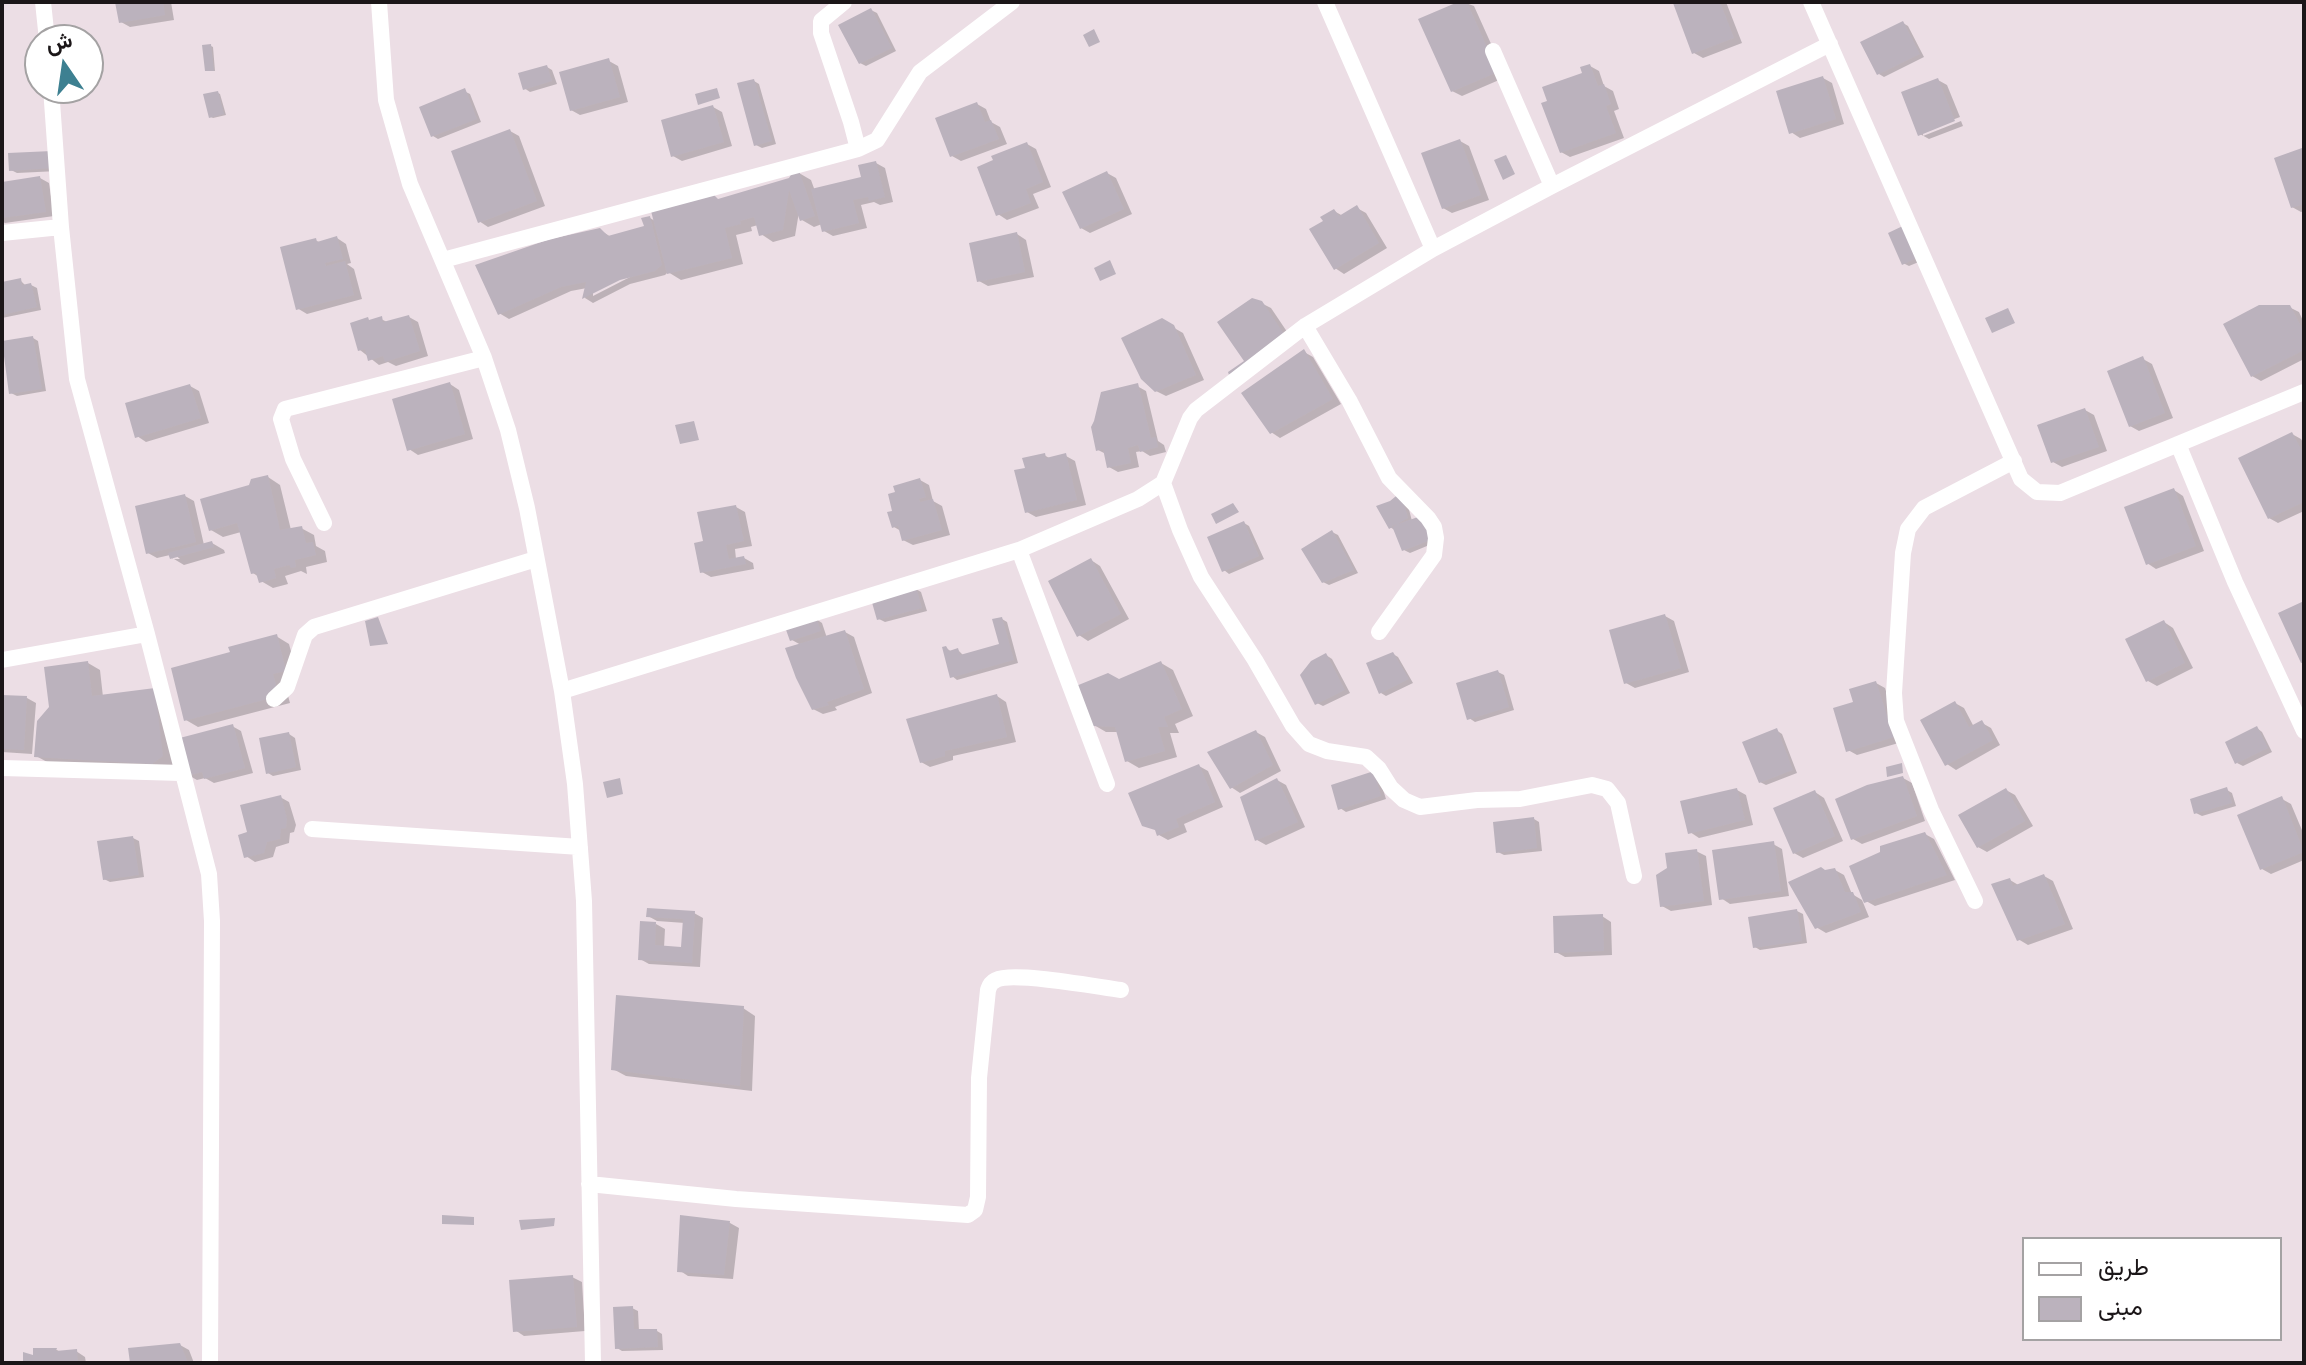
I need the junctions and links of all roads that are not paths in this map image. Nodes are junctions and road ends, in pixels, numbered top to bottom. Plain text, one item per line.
1 (43, 2) edge
2 (379, 2) edge
3 (844, 2) edge
4 (1012, 2) edge
5 (1325, 2) edge
6 (1811, 2) edge
7 (45, 24) edge
8 (1830, 44) junction
9 (1493, 51) dead end
10 (52, 104) edge
11 (858, 149) junction
12 (1552, 186) junction
13 (61, 227) junction
14 (2, 233) edge
15 (1433, 249) junction
16 (443, 260) junction
17 (1305, 326) junction
18 (484, 358) junction
19 (2304, 392) edge
20 (2178, 444) junction
21 (2014, 461) junction
22 (1163, 483) junction
23 (324, 523) dead end
24 (1019, 550) junction
25 (536, 559) junction
26 (1379, 632) dead end
27 (147, 634) junction
28 (2, 660) edge
29 (562, 691) junction
30 (274, 699) dead end
31 (2304, 731) edge
32 (2, 768) edge
33 (182, 773) junction
34 (1107, 784) dead end
35 (312, 829) dead end
36 (580, 847) junction
37 (1634, 876) dead end
38 (1975, 901) dead end
39 (1121, 990) dead end
40 (589, 1184) junction
41 (210, 1363) edge
42 (593, 1363) edge

1 - 7 street
2 - 16 street
3 - 11 street
4 - 11 street
5 - 15 street
6 - 8 street
8 - 12 street
8 - 21 street
9 - 12 street
10 - 13 street
11 - 16 street
12 - 15 street
13 - 14 street
13 - 27 street
15 - 17 street
16 - 18 street
17 - 22 street
17 - 26 street
18 - 23 street
18 - 25 street
19 - 20 street
20 - 21 street
20 - 31 street
21 - 38 street
22 - 24 street
22 - 37 street
24 - 29 street
24 - 34 street
25 - 29 street
25 - 30 street
27 - 28 street
27 - 33 street
29 - 36 street
32 - 33 street
33 - 41 street
35 - 36 street
36 - 40 street
39 - 40 street
40 - 42 street

